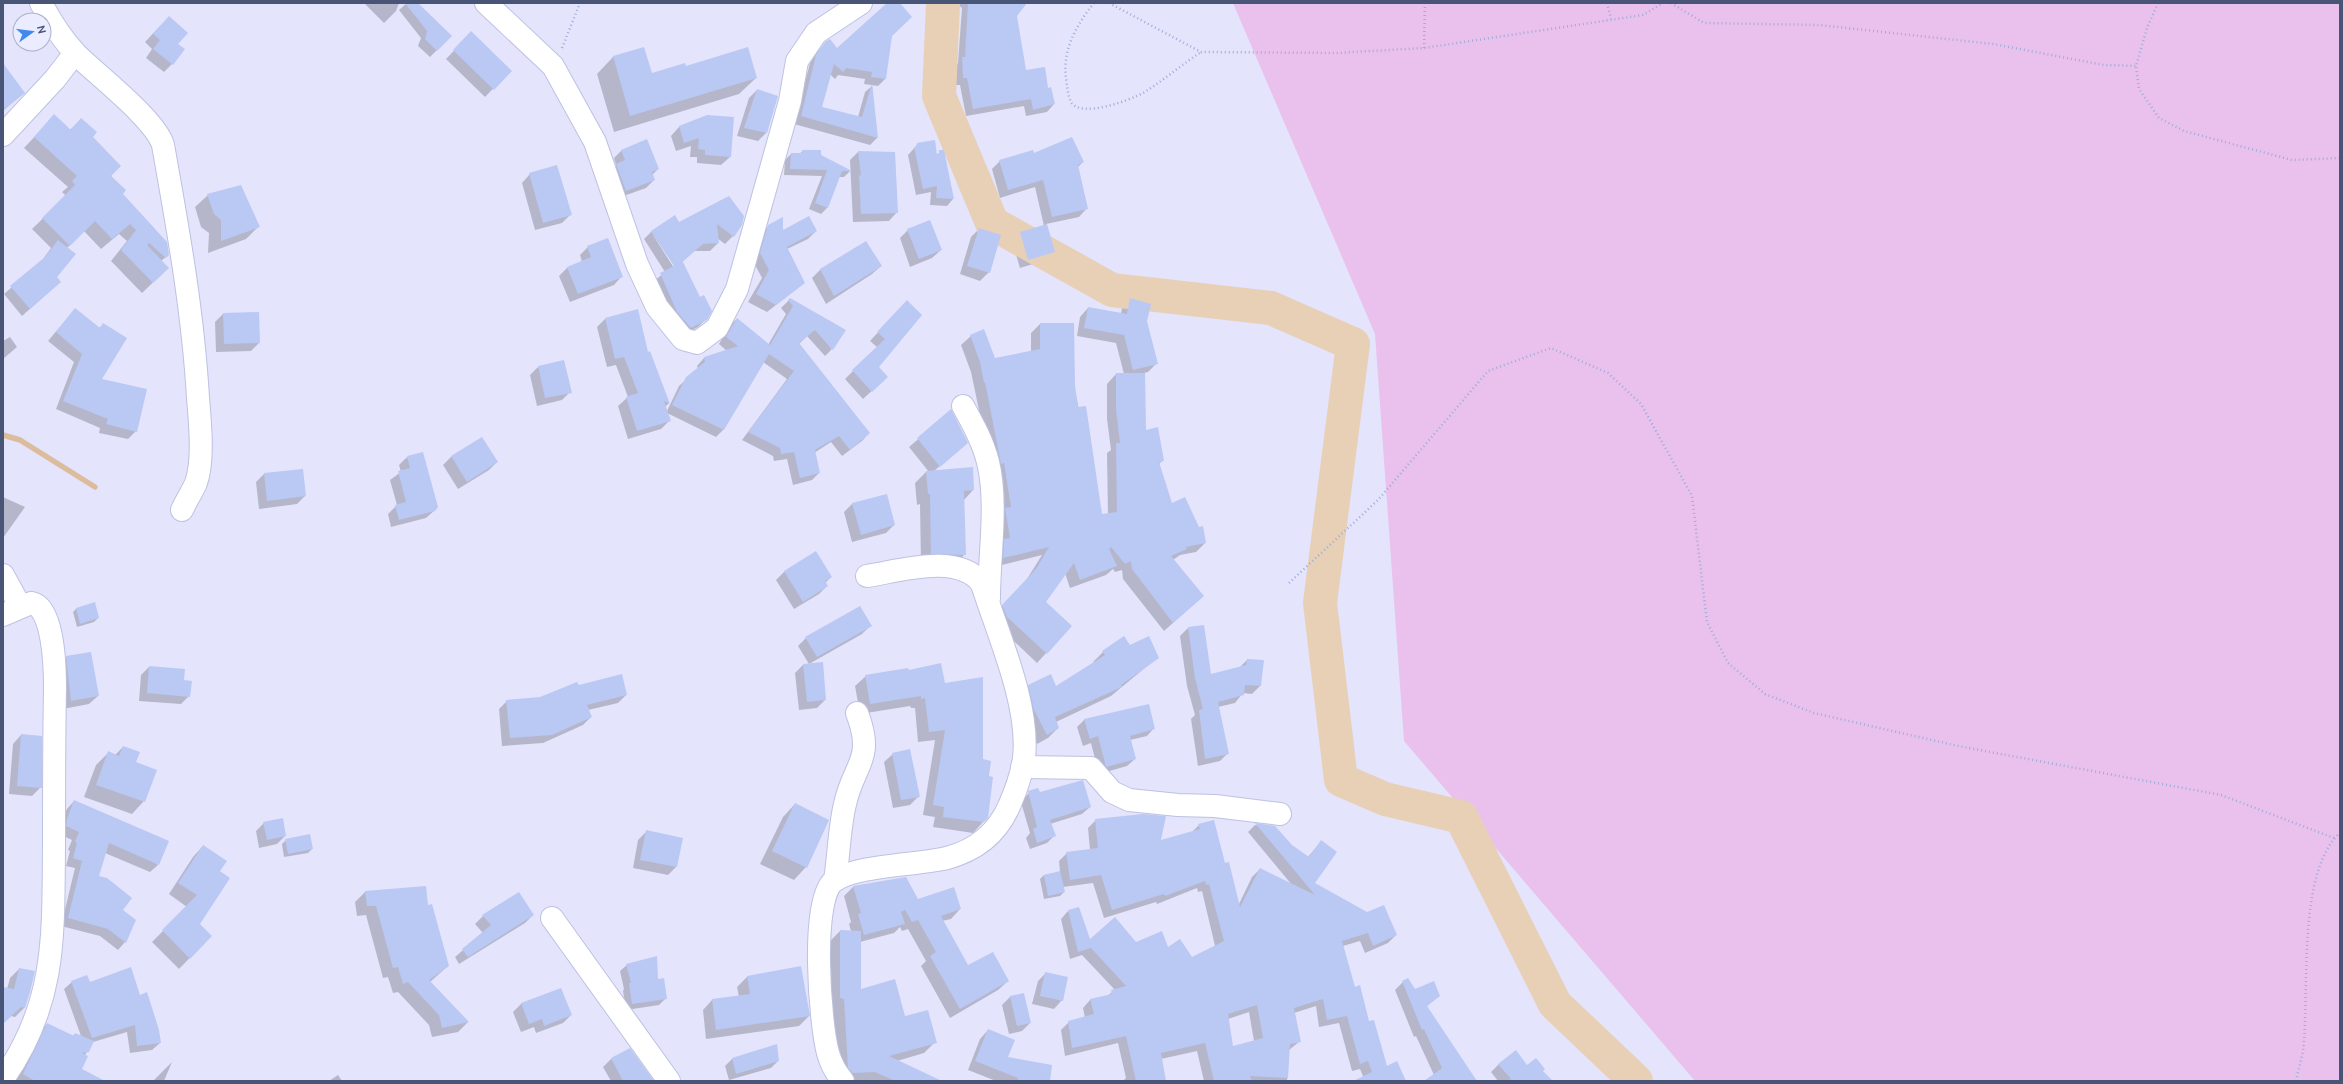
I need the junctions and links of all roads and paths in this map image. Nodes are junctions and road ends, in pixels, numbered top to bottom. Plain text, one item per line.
1 (41, 3) edge
2 (486, 3) edge
3 (580, 3) edge
4 (861, 3) edge
5 (1094, 3) edge
6 (1109, 3) edge
7 (1425, 3) edge
8 (1608, 3) edge
9 (1663, 3) edge
10 (1671, 3) edge
11 (2158, 3) edge
12 (1611, 19) junction
13 (1424, 48) junction
14 (1201, 52) junction
15 (75, 53) junction
16 (553, 66) junction
17 (2136, 66) junction
18 (3, 135) edge
19 (2340, 158) edge
20 (963, 406) dead end
21 (182, 510) dead end
22 (3, 575) edge
23 (867, 576) dead end
24 (1289, 583) dead end
25 (989, 605) junction
26 (11, 610) edge
27 (857, 713) dead end
28 (1022, 767) junction
29 (1280, 814) dead end
30 (2340, 833) edge
31 (2334, 838) junction
32 (835, 880) junction
33 (552, 918) dead end
34 (3, 1079) edge
35 (669, 1081) edge
36 (842, 1081) edge
37 (2296, 1081) edge

1 - 15 street
2 - 16 street
3 - 16 path
4 - 16 street
5 - 14 path
6 - 14 path
7 - 13 path
8 - 12 path
9 - 12 path
10 - 17 path
11 - 17 path
12 - 13 path
13 - 14 path
15 - 18 street
15 - 21 street
17 - 19 path
20 - 25 street
22 - 26 street
23 - 25 street
24 - 31 path
25 - 28 street
26 - 34 street
27 - 32 street
28 - 29 street
28 - 32 street
30 - 31 path
31 - 37 path
32 - 36 street
33 - 35 street

